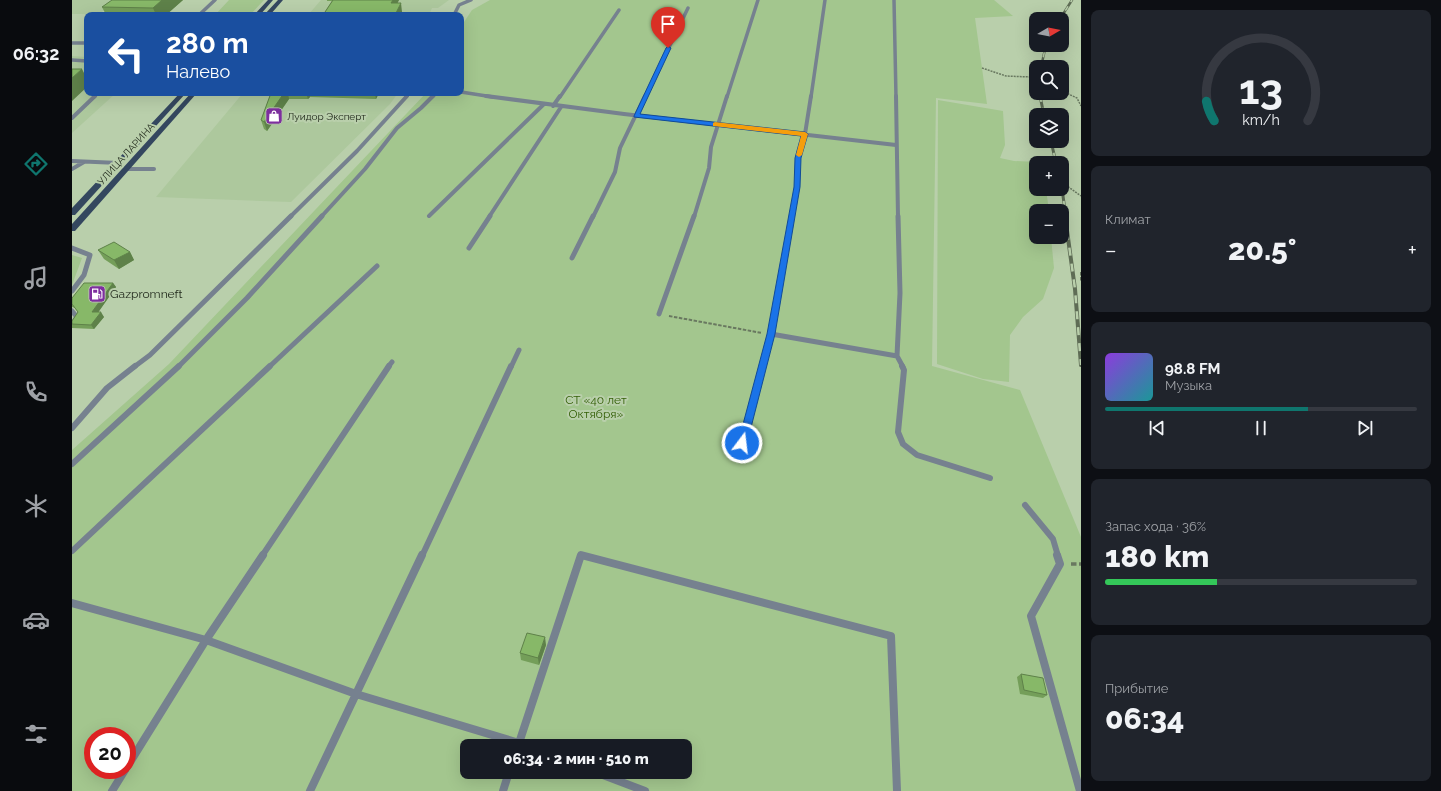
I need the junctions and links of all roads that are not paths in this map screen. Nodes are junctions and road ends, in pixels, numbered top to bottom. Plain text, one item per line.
1 (215, 0) edge
2 (271, 0) edge
3 (281, 0) edge
4 (471, 0) edge
5 (758, 0) edge
6 (825, 0) edge
7 (894, 0) edge
8 (688, 8) dead end
9 (619, 10) dead end
10 (201, 12) edge
11 (260, 12) edge
12 (270, 12) edge
13 (456, 12) edge
14 (72, 43) edge
15 (84, 43) edge
16 (72, 60) edge
17 (84, 61) edge
18 (464, 92) edge
19 (95, 96) edge
20 (180, 96) edge
21 (191, 96) edge
22 (406, 96) edge
23 (432, 96) edge
24 (544, 104) junction
25 (553, 106) junction
26 (561, 107) junction
27 (636, 116) junction
28 (72, 118) edge
29 (718, 125) junction
30 (805, 134) junction
31 (896, 145) junction
32 (72, 161) edge
33 (86, 162) junction
34 (119, 163) junction
35 (72, 169) edge
36 (126, 169) junction
37 (154, 169) dead end
38 (72, 213) edge
39 (429, 216) dead end
40 (72, 229) edge
41 (72, 248) edge
42 (469, 248) dead end
43 (572, 258) dead end
44 (377, 266) dead end
45 (72, 291) edge
46 (72, 311) edge
47 (659, 314) road end
48 (72, 324) edge
49 (771, 334) junction
50 (520, 350) dead end
51 (897, 356) junction
52 (392, 362) dead end
53 (72, 428) edge
54 (742, 443) dead end
55 (72, 464) edge
56 (990, 478) dead end
57 (1025, 505) dead end
58 (72, 551) edge
59 (72, 602) edge
60 (206, 640) junction
61 (356, 694) junction
62 (502, 739) edge
63 (520, 739) edge
64 (136, 753) edge
65 (120, 779) edge
66 (507, 779) edge
67 (613, 779) edge
68 (112, 791) edge
69 (310, 791) edge
70 (503, 791) edge
71 (645, 791) edge
72 (897, 791) edge
73 (1080, 791) edge

1 - 10 lane
2 - 11 main road
3 - 12 main road
4 - 13 lane
5 - 29 lane
6 - 30 lane
7 - 31 lane
8 - 27 lane
9 - 25 lane
14 - 15 lane
16 - 17 lane
18 - 24 lane
19 - 28 lane
20 - 34 main road, УЛИЦА ЛАРИНА
21 - 36 main road, УЛИЦА ЛАРИНА
22 - 53 lane
23 - 55 lane
24 - 25 lane
24 - 39 lane
25 - 26 lane
26 - 27 lane
26 - 42 lane
27 - 29 lane
27 - 43 lane
29 - 30 lane
29 - 47 lane
30 - 31 lane
30 - 49 lane
31 - 51 lane
32 - 33 lane
33 - 34 lane
33 - 35 lane
34 - 38 main road, УЛИЦА ЛАРИНА
36 - 37 lane
36 - 40 main road, УЛИЦА ЛАРИНА
41 - 45 lane
44 - 58 lane
46 - 48 lane
49 - 51 lane
49 - 54 lane
50 - 61 lane
51 - 56 lane
52 - 60 lane
57 - 73 lane
59 - 60 lane
60 - 61 lane
60 - 64 lane
61 - 62 lane
61 - 69 lane
63 - 72 lane
65 - 68 lane
66 - 70 lane
67 - 71 lane

